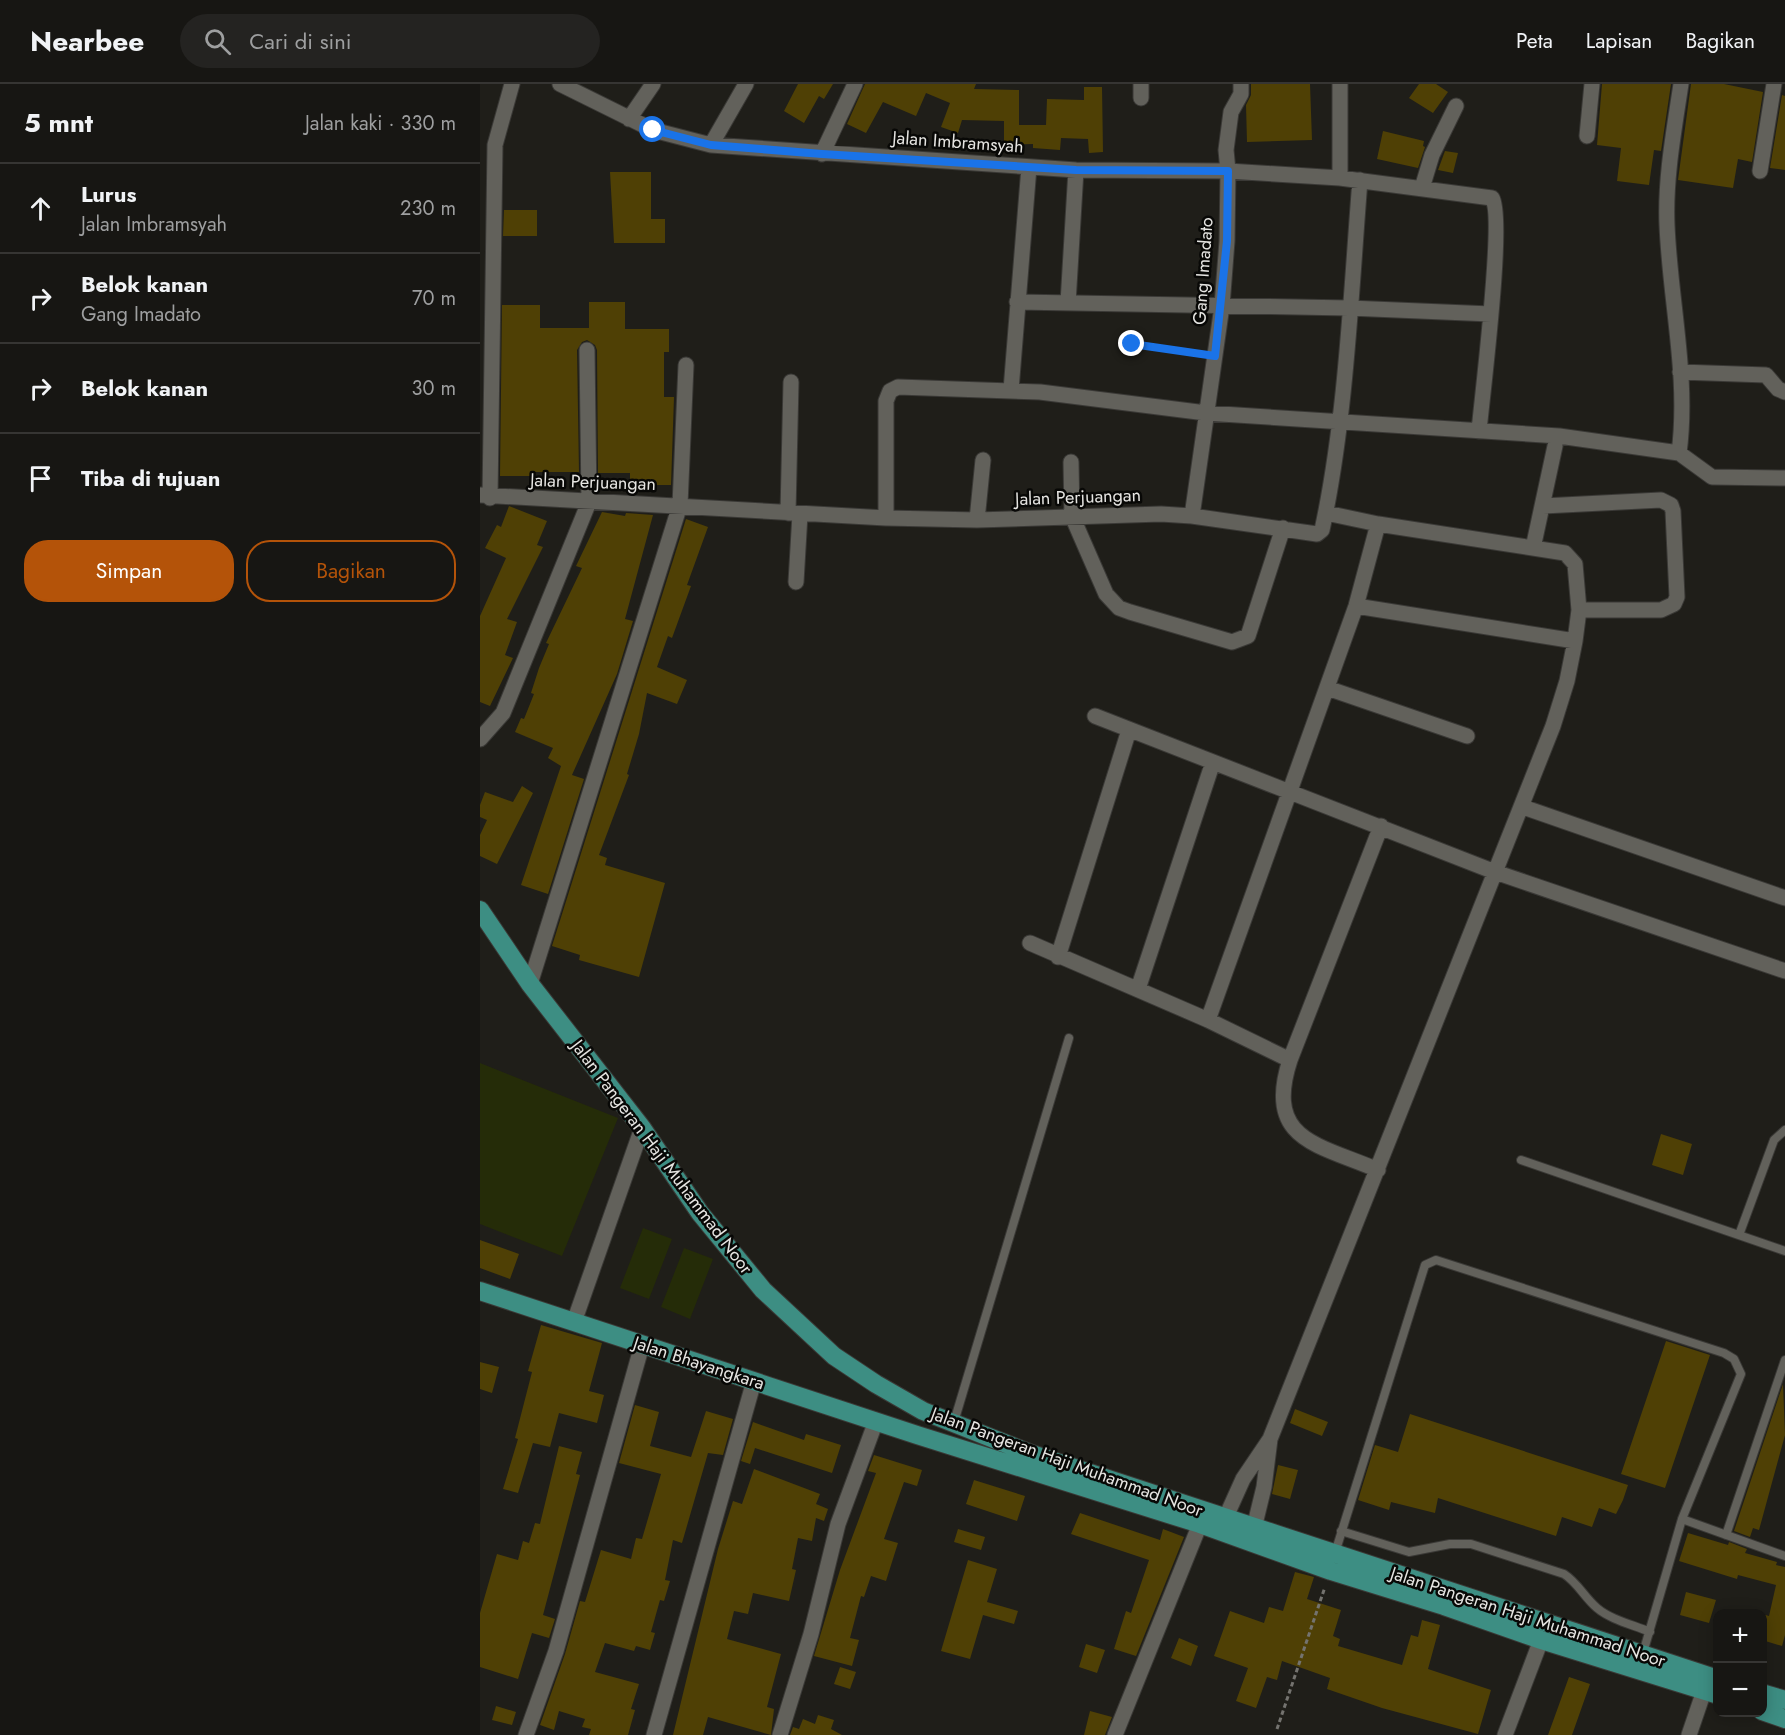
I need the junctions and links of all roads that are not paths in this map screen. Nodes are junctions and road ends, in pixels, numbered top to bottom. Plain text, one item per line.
1 (512, 84) edge
2 (560, 84) edge
3 (653, 84) edge
4 (746, 84) edge
5 (855, 84) edge
6 (1241, 84) edge
7 (1340, 84) edge
8 (1592, 84) edge
9 (1681, 84) edge
10 (1774, 84) edge
11 (1456, 106) dead end
12 (629, 119) junction
13 (1587, 136) dead end
14 (487, 145) edge
15 (711, 145) junction
16 (822, 154) junction
17 (1029, 167) junction
18 (1076, 170) junction
19 (1228, 171) junction
20 (1760, 171) dead end
21 (1340, 178) junction
22 (1363, 180) junction
23 (1422, 188) junction
24 (486, 221) edge
25 (1017, 302) junction
26 (1068, 303) junction
27 (1222, 306) junction
28 (1349, 308) junction
29 (1491, 314) junction
30 (587, 351) dead end
31 (686, 365) dead end
32 (1680, 372) junction
33 (792, 382) dead end
34 (1011, 390) junction
35 (1785, 392) edge
36 (1206, 413) junction
37 (1338, 421) junction
38 (1479, 431) junction
39 (1555, 446) dead end
40 (1679, 453) junction
41 (983, 460) dead end
42 (1071, 462) dead end
43 (1785, 478) edge
44 (485, 497) edge
45 (589, 502) junction
46 (680, 505) junction
47 (1543, 506) junction
48 (794, 513) junction
49 (1326, 513) junction
50 (1072, 516) junction
51 (1192, 516) junction
52 (886, 518) junction
53 (977, 520) junction
54 (1378, 524) junction
55 (1283, 528) junction
56 (1533, 548) junction
57 (796, 582) dead end
58 (1356, 606) junction
59 (1579, 610) junction
60 (1575, 641) junction
61 (1327, 688) junction
62 (1095, 716) dead end
63 (1129, 730) junction
64 (1467, 736) dead end
65 (480, 739) edge
66 (1213, 762) junction
67 (1291, 791) junction
68 (1523, 807) junction
69 (1381, 826) junction
70 (1495, 872) junction
71 (1785, 898) edge
72 (480, 910) edge
73 (1030, 943) dead end
74 (1058, 957) junction
75 (1785, 971) edge
76 (530, 984) junction
77 (1138, 989) junction
78 (1208, 1020) junction
79 (1069, 1038) dead end
80 (1290, 1060) junction
81 (642, 1128) junction
82 (1785, 1130) edge
83 (1521, 1160) dead end
84 (1378, 1170) junction
85 (1739, 1235) junction
86 (1785, 1251) edge
87 (480, 1291) edge
88 (574, 1322) junction
89 (642, 1345) junction
90 (1785, 1360) edge
91 (754, 1381) junction
92 (876, 1421) junction
93 (953, 1424) junction
94 (917, 1435) joint
95 (1270, 1439) junction
96 (1225, 1519) junction
97 (1682, 1519) junction
98 (1200, 1524) junction
99 (1254, 1528) junction
100 (1341, 1531) junction
101 (1726, 1535) junction
102 (1785, 1556) edge
103 (1340, 1565) junction
104 (1650, 1632) junction
105 (1540, 1640) junction
106 (1643, 1655) junction
107 (1713, 1688) edge
108 (1767, 1695) edge
109 (1785, 1700) edge
110 (1767, 1713) edge
111 (1785, 1719) edge
112 (526, 1735) edge
113 (654, 1735) edge
114 (780, 1735) edge
115 (1115, 1735) edge
116 (1505, 1735) edge
117 (1689, 1735) edge

1 - 14 street
2 - 12 street, Jalan Imbramsyah
3 - 12 street
4 - 15 street
5 - 16 street
6 - 19 street, Gang Imadato
7 - 21 street
8 - 13 street
9 - 32 street
10 - 20 street
11 - 23 street
12 - 15 street, Jalan Imbramsyah
14 - 24 street
15 - 16 street, Jalan Imbramsyah
16 - 17 street, Jalan Imbramsyah
17 - 18 street, Jalan Imbramsyah
17 - 25 street
18 - 19 street, Jalan Imbramsyah
18 - 26 street
19 - 21 street, Jalan Imbramsyah
19 - 27 street, Gang Imadato
21 - 22 street, Jalan Imbramsyah
22 - 23 street, Jalan Imbramsyah
22 - 28 street, Jalan Perjuangan
23 - 29 street, Jalan Imbramsyah
24 - 44 street
25 - 26 street
25 - 34 street
26 - 27 street
27 - 28 street
27 - 36 street, Gang Imadato
28 - 29 street
28 - 37 street, Jalan Perjuangan
29 - 38 street
30 - 45 street
31 - 46 street
32 - 35 street
32 - 40 street
33 - 48 street
34 - 36 street
34 - 52 street
36 - 37 street
36 - 51 street, Gang Imadato
37 - 38 street
37 - 49 street, Jalan Perjuangan
38 - 40 street
39 - 47 street
40 - 43 street
41 - 53 street
42 - 50 street
44 - 45 street, Jalan Perjuangan
45 - 46 street, Jalan Perjuangan
45 - 65 street
46 - 48 street, Jalan Perjuangan
46 - 76 street
47 - 56 street
47 - 59 street
48 - 52 street, Jalan Perjuangan
48 - 57 street
49 - 54 street
49 - 55 street, Jalan Perjuangan
50 - 51 street, Jalan Perjuangan
50 - 53 street, Jalan Perjuangan
50 - 55 street
51 - 55 street, Jalan Perjuangan
52 - 53 street, Jalan Perjuangan
54 - 56 street
54 - 58 street
56 - 59 street
58 - 60 street
58 - 61 street
59 - 60 street
60 - 68 street
61 - 64 street
61 - 67 street
62 - 63 street
63 - 66 street
63 - 74 street
66 - 67 street
66 - 77 street
67 - 69 street
67 - 78 street
68 - 70 street
68 - 71 street
69 - 70 street
69 - 80 street
70 - 75 street
70 - 84 street
72 - 76 main road, Jalan Pangeran Haji Muhammad Noor
73 - 74 street
74 - 77 street
76 - 81 main road, Jalan Pangeran Haji Muhammad Noor
77 - 78 street
78 - 80 street
79 - 93 lane
80 - 84 street
81 - 88 street
81 - 93 main road, Jalan Pangeran Haji Muhammad Noor
82 - 85 lane
83 - 85 lane
84 - 95 street
85 - 86 lane
87 - 88 main road, Jalan Bhayangkara
88 - 89 main road, Jalan Bhayangkara
89 - 91 main road, Jalan Bhayangkara
89 - 112 street
90 - 101 lane
91 - 92 main road, Jalan Bhayangkara
91 - 113 street
92 - 94 main road, Jalan Bhayangkara
92 - 114 street
93 - 96 main road, Jalan Pangeran Haji Muhammad Noor
94 - 98 main road, Jalan Pangeran Haji Muhammad Noor
95 - 96 street
95 - 99 street
96 - 99 main road, Jalan Pangeran Haji Muhammad Noor
97 - 100 lane
97 - 101 lane
97 - 104 lane
98 - 103 main road, Jalan Pangeran Haji Muhammad Noor
98 - 115 street
99 - 103 main road, Jalan Pangeran Haji Muhammad Noor
100 - 103 lane
100 - 104 lane
101 - 102 lane
103 - 105 main road, Jalan Pangeran Haji Muhammad Noor
103 - 106 main road, Jalan Pangeran Haji Muhammad Noor
104 - 106 lane
105 - 107 main road, Jalan Pangeran Haji Muhammad Noor
105 - 116 street
106 - 107 main road, Jalan Pangeran Haji Muhammad Noor
107 - 117 street
108 - 109 main road
110 - 111 main road

